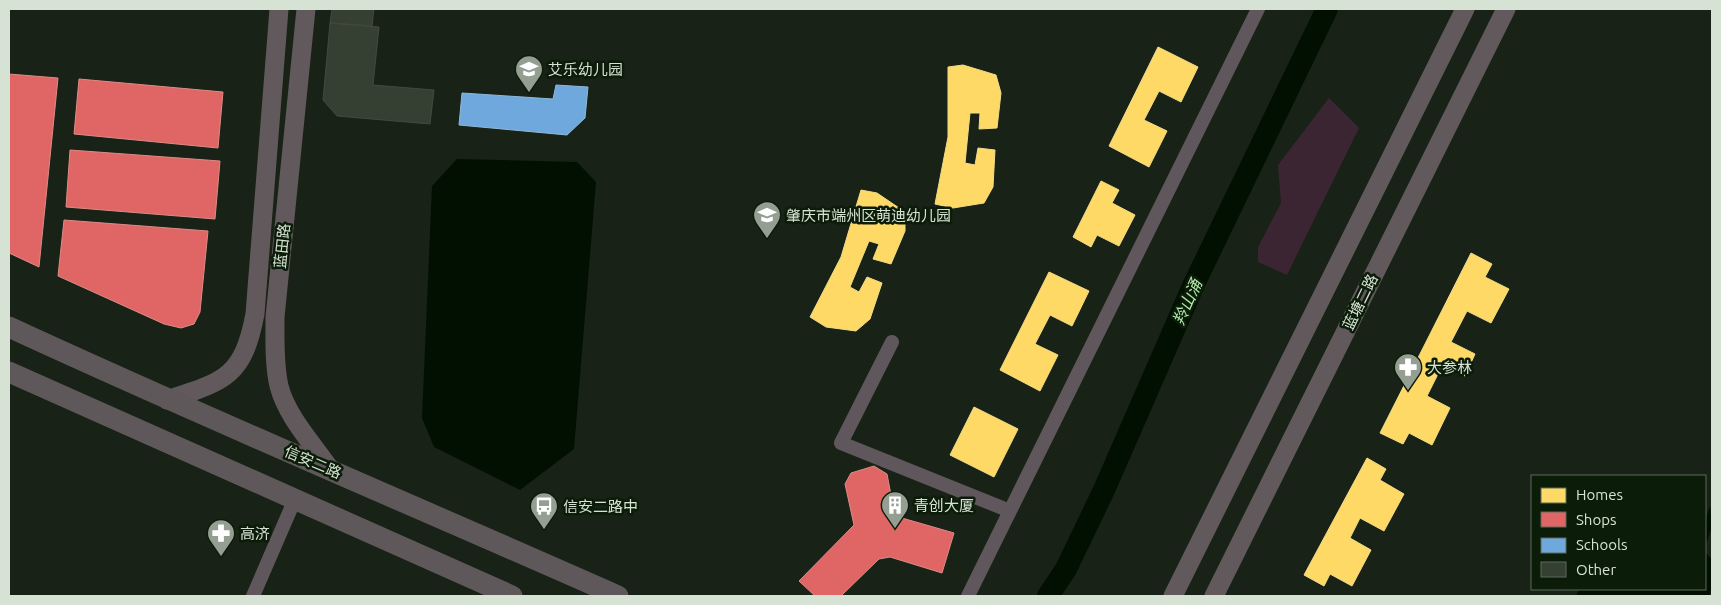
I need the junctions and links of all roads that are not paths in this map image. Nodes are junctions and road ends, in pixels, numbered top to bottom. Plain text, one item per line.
1 (279, 9) edge
2 (306, 9) edge
3 (1258, 9) edge
4 (1506, 9) edge
5 (1463, 11) edge
6 (9, 327) edge
7 (892, 342) dead end
8 (9, 372) edge
9 (167, 400) junction
10 (330, 469) junction
11 (295, 500) junction
12 (1010, 511) junction
13 (253, 596) edge
14 (512, 596) edge
15 (618, 596) edge
16 (968, 596) edge
17 (1173, 596) edge
18 (1214, 596) edge

1 - 9 main road, 蓝田路
2 - 10 main road, 蓝田路
3 - 12 street
4 - 18 main road, 蓝塘二路
5 - 17 main road
6 - 9 main road, 信安二路
7 - 12 street
8 - 11 main road
9 - 10 main road, 信安二路
10 - 15 main road, 信安二路
11 - 13 street
11 - 14 main road
12 - 16 street

